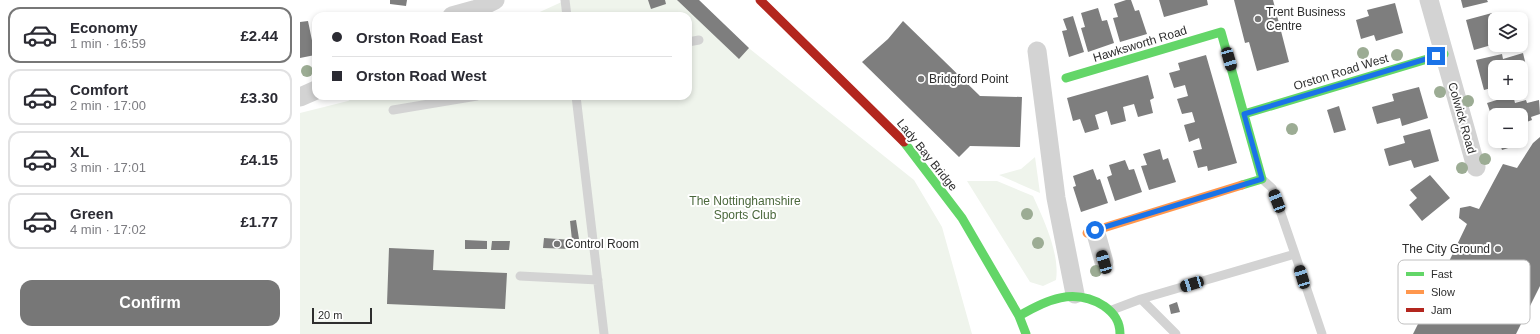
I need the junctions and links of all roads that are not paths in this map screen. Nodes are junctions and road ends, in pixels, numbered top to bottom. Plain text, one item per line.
1 (495, 0) edge
2 (565, 0) edge
3 (760, 0) edge
4 (1429, 0) edge
5 (464, 12) edge
6 (566, 12) edge
7 (699, 40) dead end
8 (692, 41) edge
9 (1037, 51) dead end
10 (1444, 54) junction
11 (1066, 78) dead end
12 (312, 92) edge
13 (300, 97) edge
14 (453, 100) edge
15 (576, 100) edge
16 (393, 110) dead end
17 (1244, 114) junction
18 (1476, 167) dead end
19 (1262, 179) junction
20 (1091, 232) joint
21 (1295, 254) junction
22 (1104, 262) dead end
23 (520, 276) dead end
24 (598, 280) junction
25 (1076, 294) junction
26 (1141, 299) junction
27 (1111, 310) junction
28 (1019, 316) junction
29 (604, 334) edge
30 (1026, 334) edge
31 (1120, 334) edge
32 (1176, 334) edge
33 (1322, 334) edge

1 - 5 street
2 - 6 lane
3 - 28 main road, Lady Bay Bridge
4 - 10 street, Colwick Road
7 - 8 lane
9 - 25 street
10 - 17 main road, Orston Road West
10 - 18 street, Colwick Road
11 - 17 main road, Hawksworth Road
12 - 13 street
14 - 16 lane
15 - 24 lane
17 - 19 main road
19 - 20 main road
19 - 21 lane
20 - 22 street
21 - 26 lane
21 - 33 lane
23 - 24 lane
24 - 29 lane
25 - 27 main road
25 - 28 main road
26 - 27 lane
26 - 32 lane
27 - 31 main road
28 - 30 main road, Lady Bay Bridge

